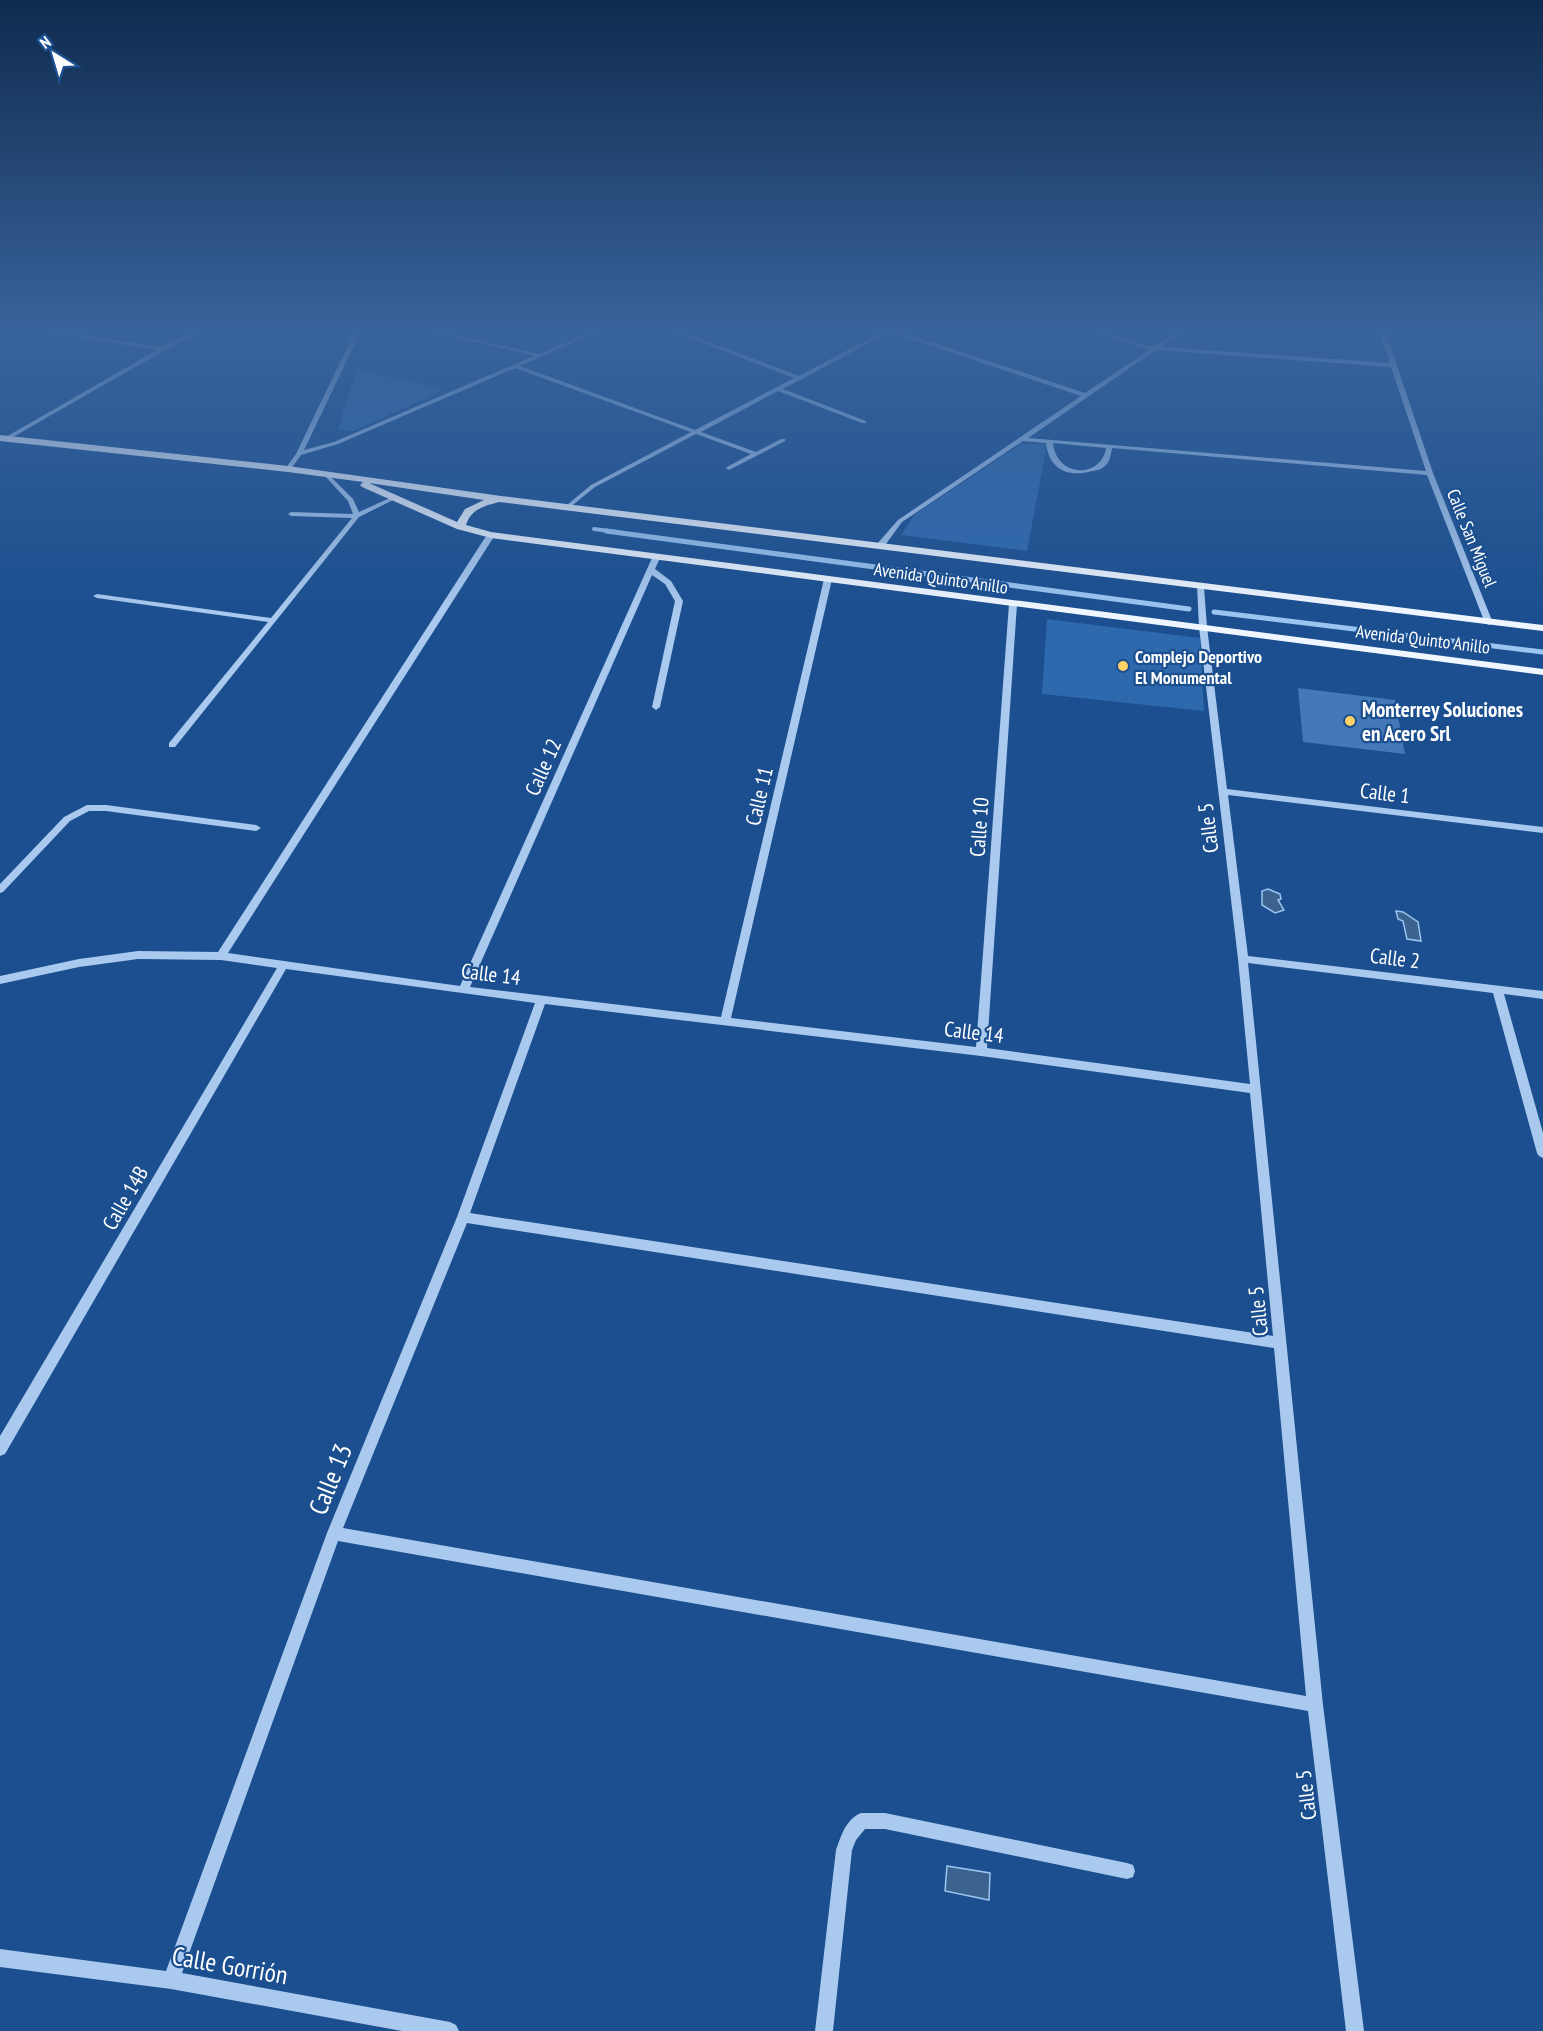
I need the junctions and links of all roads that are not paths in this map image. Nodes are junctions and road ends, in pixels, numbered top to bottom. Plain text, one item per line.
1 (34, 422) edge
2 (314, 422) edge
3 (385, 422) edge
4 (673, 422) edge
5 (716, 422) edge
6 (1048, 422) edge
7 (1412, 422) edge
8 (699, 431) junction
9 (3, 439) edge
10 (1022, 439) junction
11 (783, 440) dead end
12 (1048, 441) junction
13 (1108, 446) junction
14 (299, 454) junction
15 (756, 454) junction
16 (729, 468) dead end
17 (288, 469) junction
18 (1430, 473) junction
19 (327, 475) junction
20 (345, 477) junction
21 (394, 498) junction
22 (501, 498) junction
23 (569, 506) junction
24 (291, 514) dead end
25 (357, 516) junction
26 (461, 527) junction
27 (491, 535) junction
28 (880, 546) junction
29 (656, 558) junction
30 (651, 570) junction
31 (828, 579) junction
32 (1200, 587) junction
33 (97, 596) dead end
34 (1013, 604) junction
35 (272, 620) junction
36 (1489, 623) junction
37 (1203, 627) junction
38 (1543, 628) edge
39 (1543, 672) edge
40 (656, 706) dead end
41 (172, 745) dead end
42 (1223, 791) junction
43 (256, 828) dead end
44 (1543, 830) edge
45 (0, 890) edge
46 (220, 956) junction
47 (1243, 959) junction
48 (283, 966) junction
49 (0, 980) edge
50 (1497, 989) junction
51 (463, 990) junction
52 (1543, 995) edge
53 (542, 999) junction
54 (725, 1021) junction
55 (981, 1052) junction
56 (1254, 1089) junction
57 (1543, 1153) edge
58 (463, 1217) junction
59 (1281, 1343) junction
60 (0, 1449) edge
61 (334, 1533) junction
62 (1315, 1705) junction
63 (1127, 1871) dead end
64 (0, 1958) edge
65 (171, 1980) junction
66 (450, 2031) edge
67 (824, 2031) edge
68 (1354, 2031) edge

1 - 9 street
2 - 14 street
3 - 14 street
4 - 8 street
5 - 8 street
6 - 10 street
7 - 18 street, Calle San Miguel
8 - 15 street
8 - 23 street
9 - 17 main road, Avenida Quinto Anillo
10 - 12 street
10 - 28 street
11 - 15 street
12 - 13 street
12 - 13 street
13 - 18 street
14 - 17 street
15 - 16 street
17 - 19 main road, Avenida Quinto Anillo
18 - 36 street, Calle San Miguel
19 - 20 main road, Avenida Quinto Anillo
19 - 25 street
20 - 21 main road, Avenida Quinto Anillo
20 - 22 main road, Avenida Quinto Anillo
21 - 25 street
21 - 26 main road, Avenida Quinto Anillo
22 - 23 main road, Avenida Quinto Anillo
22 - 26 main road
23 - 28 main road, Avenida Quinto Anillo
24 - 25 street
25 - 35 street
26 - 27 main road, Avenida Quinto Anillo
27 - 29 main road, Avenida Quinto Anillo
27 - 46 street
28 - 32 main road, Avenida Quinto Anillo
29 - 30 street, Calle 12
29 - 31 main road, Avenida Quinto Anillo
30 - 40 street
30 - 51 street, Calle 12
31 - 34 main road, Avenida Quinto Anillo
31 - 54 street, Calle 11
32 - 36 main road, Avenida Quinto Anillo
32 - 37 street, Calle 5
33 - 35 street
34 - 37 main road, Avenida Quinto Anillo
34 - 55 street, Calle 10
35 - 41 street
36 - 38 main road, Avenida Quinto Anillo
37 - 39 main road, Avenida Quinto Anillo
37 - 42 street, Calle 5
42 - 44 street, Calle 1
42 - 47 street, Calle 5
43 - 45 street
46 - 48 street, Calle 14
46 - 49 street, Calle 14
47 - 50 street, Calle 2
47 - 56 street, Calle 5
48 - 51 street, Calle 14
48 - 60 street, Calle 14B
50 - 52 street, Calle 2
50 - 57 street
51 - 53 street, Calle 14
53 - 54 street, Calle 14
53 - 58 street, Calle 13
54 - 55 street, Calle 14
55 - 56 street, Calle 14
56 - 59 street, Calle 5
58 - 59 street
58 - 61 street, Calle 13
59 - 62 street, Calle 5
61 - 62 street
61 - 65 street, Calle 13
62 - 68 street, Calle 5
63 - 67 street
64 - 65 street, Calle Gorrión
65 - 66 street, Calle Gorrión

